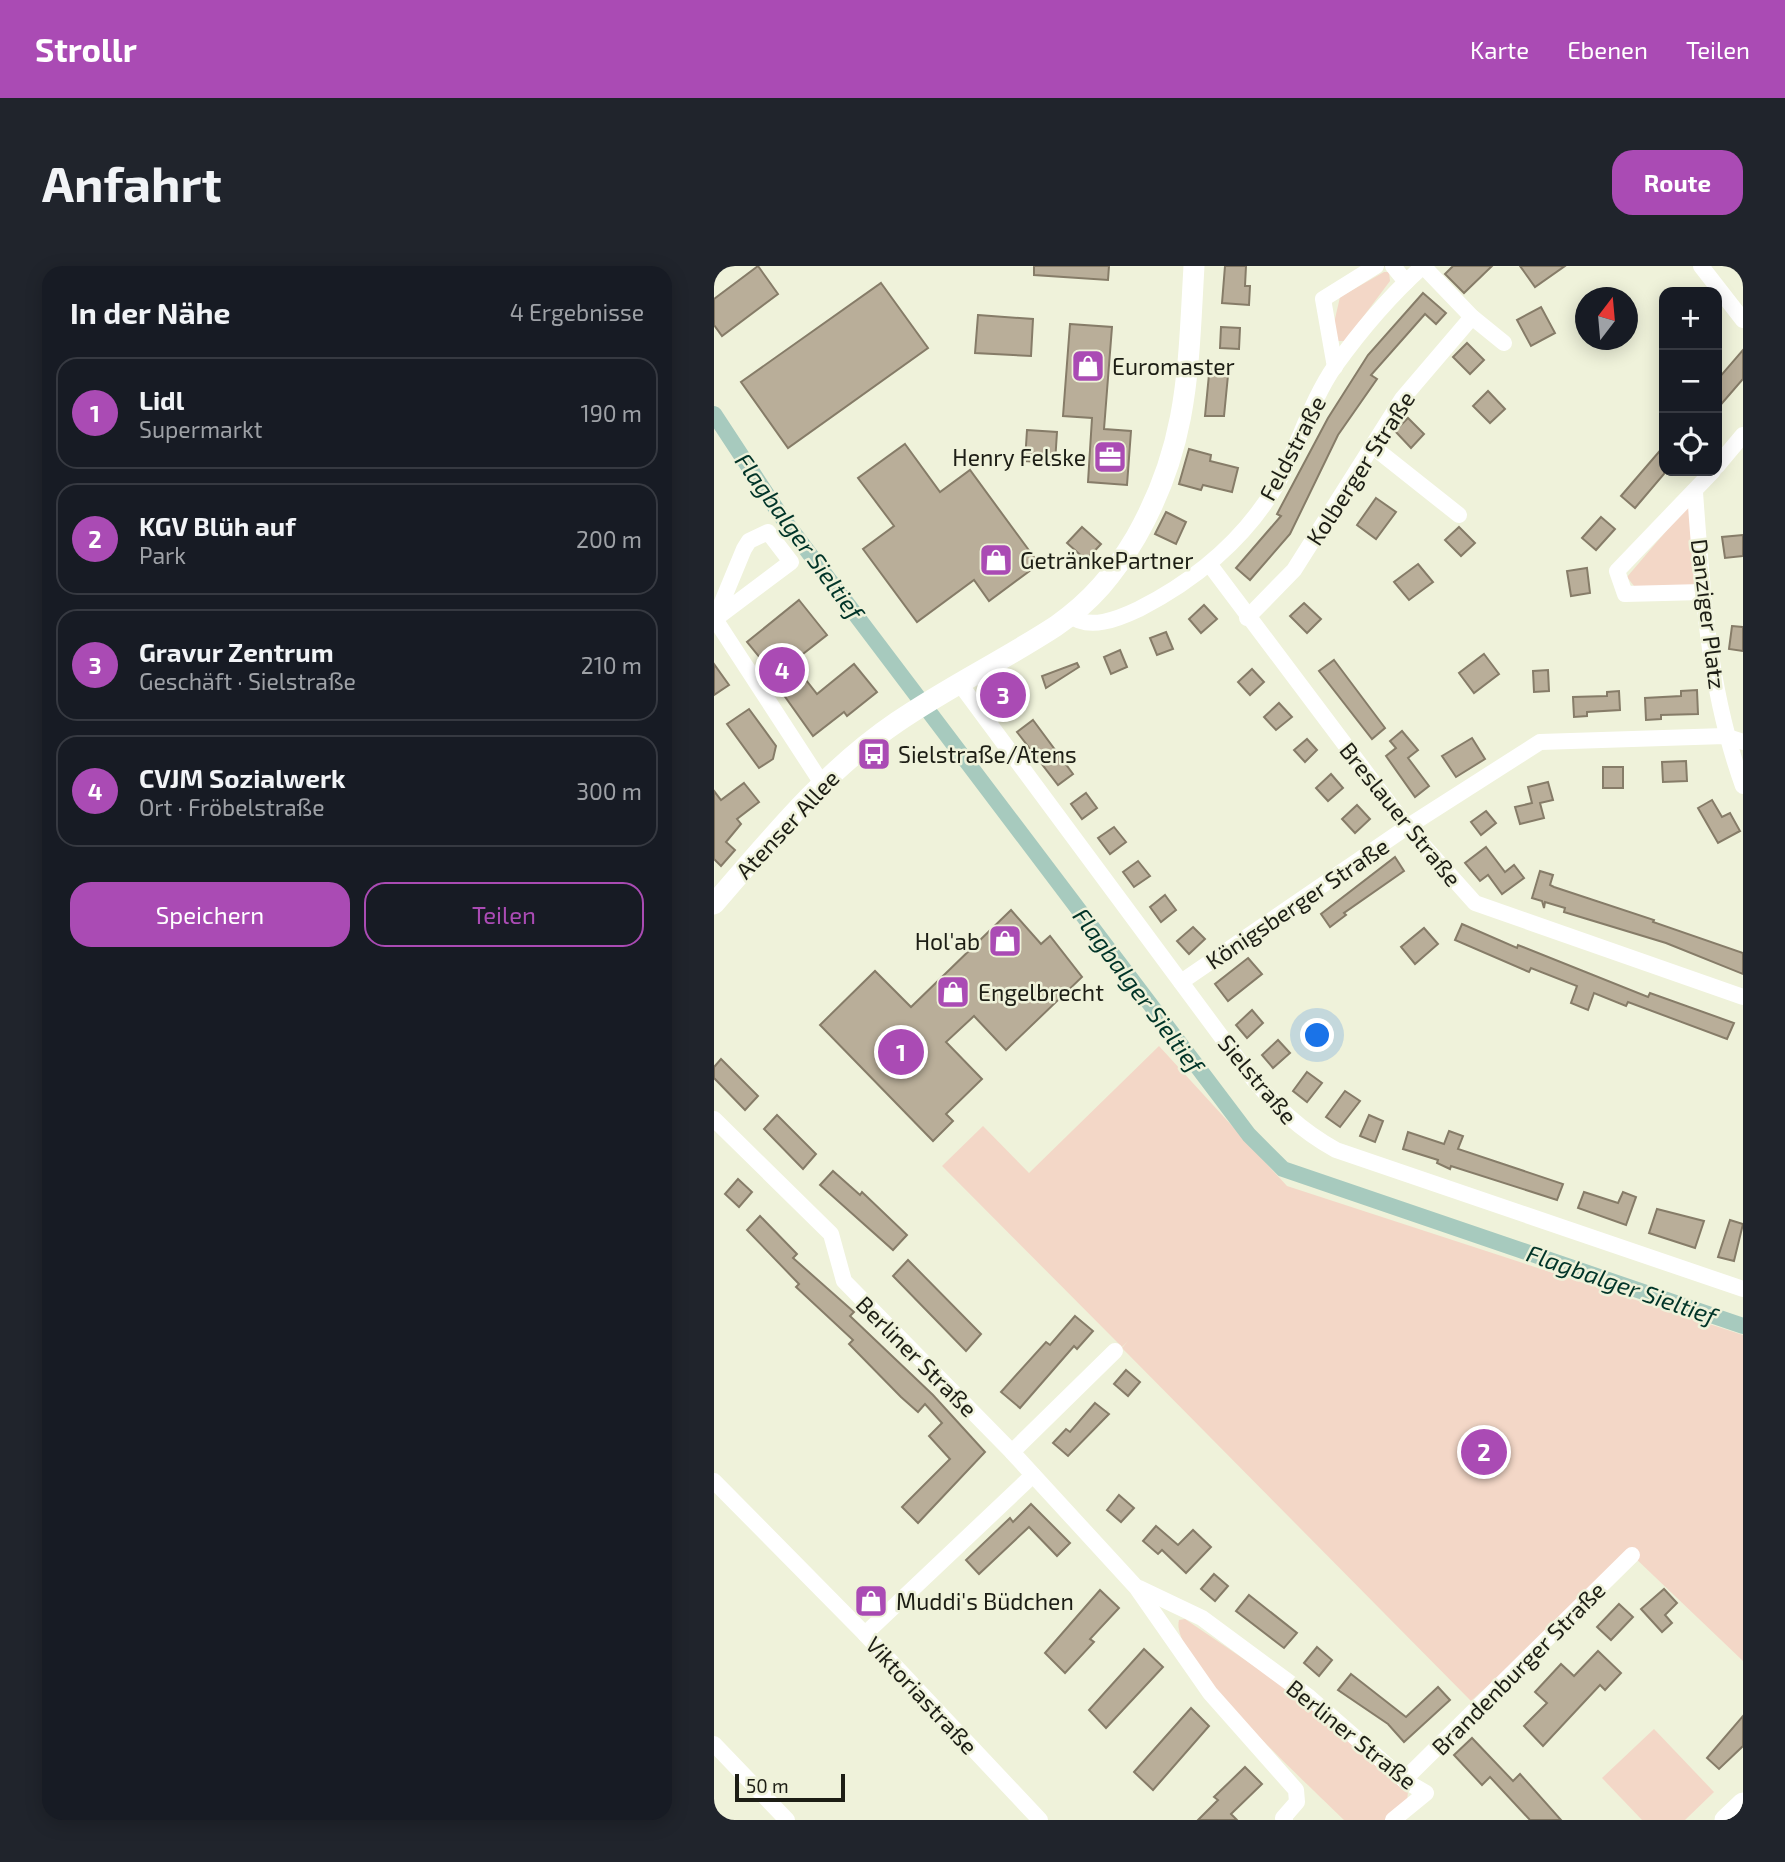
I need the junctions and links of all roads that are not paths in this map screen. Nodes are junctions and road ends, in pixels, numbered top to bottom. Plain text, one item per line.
1 (1194, 266) edge
2 (1376, 266) edge
3 (1393, 266) edge
4 (1423, 266) edge
5 (1701, 266) edge
6 (1406, 282) junction
7 (1472, 317) junction
8 (1743, 320) edge
9 (1504, 343) dead end
10 (1335, 367) junction
11 (1743, 435) edge
12 (1372, 446) junction
13 (1722, 460) edge
14 (1709, 476) edge
15 (1695, 492) junction
16 (1459, 515) dead end
17 (1210, 565) junction
18 (1702, 592) junction
19 (1069, 615) junction
20 (1247, 618) junction
21 (715, 619) edge
22 (952, 689) junction
23 (1725, 736) junction
24 (1743, 742) edge
25 (821, 782) junction
26 (1743, 786) edge
27 (1407, 827) junction
28 (714, 904) edge
29 (1181, 982) junction
30 (1743, 998) edge
31 (714, 1119) edge
32 (1743, 1289) edge
33 (1115, 1351) dead end
34 (1012, 1452) junction
35 (1033, 1475) junction
36 (714, 1481) edge
37 (1632, 1555) dead end
38 (1136, 1587) junction
39 (865, 1634) junction
40 (714, 1744) edge
41 (1404, 1780) junction
42 (1743, 1803) edge
43 (1283, 1819) edge
44 (787, 1820) edge
45 (1040, 1820) edge
46 (1393, 1820) edge
47 (1725, 1820) edge

1 - 19 street, Atenser Allee
2 - 10 street
3 - 6 street
4 - 6 street, Feldstraße
4 - 7 street
5 - 8 street
6 - 10 street, Feldstraße
7 - 9 street
7 - 12 street, Kolberger Straße
10 - 17 street, Feldstraße
11 - 13 street
12 - 16 street
12 - 20 street, Kolberger Straße
14 - 15 street
15 - 18 street, Danziger Platz
15 - 18 street
17 - 19 street, Feldstraße
17 - 20 street, Breslauer Straße
18 - 23 street, Danziger Platz
19 - 22 street, Atenser Allee
20 - 27 street, Breslauer Straße
21 - 21 street
21 - 25 street
22 - 25 street, Atenser Allee
22 - 29 street, Sielstraße
23 - 24 street
23 - 26 street, Danziger Platz
23 - 27 street, Königsberger Straße
25 - 28 street, Atenser Allee
27 - 29 street, Königsberger Straße
27 - 30 street, Breslauer Straße
29 - 32 street, Sielstraße
31 - 34 street, Berliner Straße
33 - 34 street
34 - 35 street, Berliner Straße
35 - 38 street, Berliner Straße
35 - 39 street
36 - 39 street, Viktoriastraße
37 - 41 street, Brandenburger Straße
38 - 41 street, Berliner Straße
38 - 43 street, Berliner Straße
39 - 45 street, Viktoriastraße
40 - 44 street
41 - 46 street, Berliner Straße
42 - 47 street

